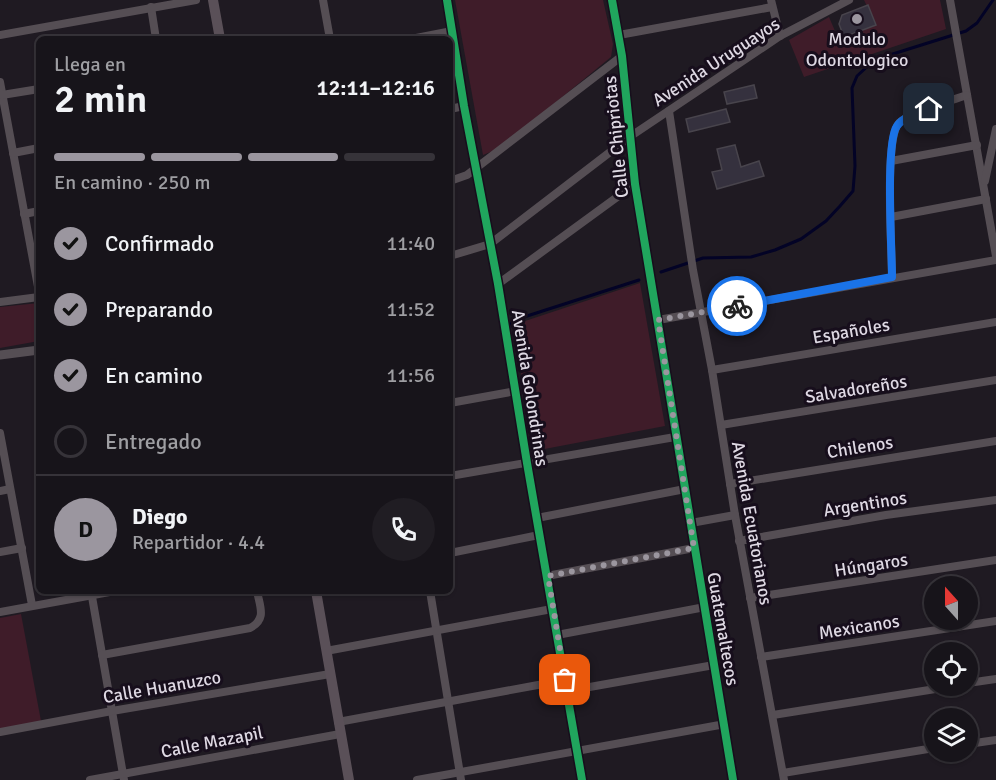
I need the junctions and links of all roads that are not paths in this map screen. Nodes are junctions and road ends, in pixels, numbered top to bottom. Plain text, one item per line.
1 (196, 0) edge
2 (213, 0) edge
3 (322, 0) edge
4 (447, 0) edge
5 (612, 0) edge
6 (950, 0) edge
7 (843, 1) edge
8 (772, 4) edge
9 (151, 7) junction
10 (452, 31) junction
11 (0, 35) edge
12 (619, 35) junction
13 (156, 36) edge
14 (219, 36) edge
15 (329, 36) edge
16 (426, 36) edge
17 (453, 36) edge
18 (780, 36) junction
19 (453, 37) edge
20 (622, 56) junction
21 (0, 82) edge
22 (36, 89) edge
23 (2, 95) junction
24 (967, 95) junction
25 (464, 106) junction
26 (453, 108) edge
27 (669, 111) junction
28 (996, 129) edge
29 (631, 136) junction
30 (977, 145) junction
31 (36, 149) edge
32 (13, 153) junction
33 (891, 161) junction
34 (477, 167) junction
35 (453, 180) edge
36 (635, 184) junction
37 (984, 189) junction
38 (986, 199) junction
39 (36, 212) edge
40 (24, 214) junction
41 (891, 217) junction
42 (490, 243) junction
43 (453, 255) edge
44 (996, 258) edge
45 (649, 271) joint
46 (892, 277) junction
47 (36, 279) edge
48 (498, 284) junction
49 (36, 296) edge
50 (0, 302) edge
51 (700, 312) junction
52 (658, 320) junction
53 (996, 322) edge
54 (36, 350) edge
55 (0, 355) edge
56 (712, 370) junction
57 (996, 381) edge
58 (516, 391) junction
59 (453, 402) edge
60 (721, 425) junction
61 (0, 435) edge
62 (675, 437) junction
63 (996, 441) edge
64 (526, 463) junction
65 (453, 475) edge
66 (730, 484) junction
67 (10, 489) junction
68 (685, 489) junction
69 (0, 491) edge
70 (996, 500) edge
71 (735, 515) junction
72 (537, 518) junction
73 (691, 524) junction
74 (539, 535) junction
75 (740, 542) junction
76 (22, 548) junction
77 (694, 548) junction
78 (0, 552) edge
79 (453, 552) edge
80 (996, 560) edge
81 (548, 576) junction
82 (86, 594) edge
83 (91, 594) edge
84 (257, 594) edge
85 (316, 594) edge
86 (431, 594) edge
87 (750, 598) junction
88 (32, 605) junction
89 (705, 607) junction
90 (552, 609) junction
91 (0, 612) edge
92 (996, 621) edge
93 (437, 631) junction
94 (557, 635) junction
95 (326, 651) junction
96 (102, 655) junction
97 (761, 657) junction
98 (714, 665) junction
99 (330, 674) junction
100 (996, 679) edge
101 (565, 680) junction
102 (978, 682) edge
103 (567, 691) junction
104 (924, 691) edge
105 (449, 702) junction
106 (112, 711) junction
107 (773, 715) junction
108 (338, 722) junction
109 (725, 724) junction
110 (0, 732) edge
111 (340, 734) junction
112 (996, 740) edge
113 (978, 743) edge
114 (924, 750) edge
115 (578, 751) junction
116 (461, 776) edge
117 (124, 777) edge
118 (784, 777) edge
119 (90, 780) edge
120 (349, 780) edge
121 (417, 780) edge
122 (582, 780) edge
123 (733, 780) edge

1 - 9 street
2 - 14 main road
3 - 15 street
4 - 10 street, Avenida Golondrinas
5 - 12 street, Calle Chipriotas
6 - 24 street
7 - 18 street, Avenida Uruguayos
8 - 12 street
8 - 18 street
9 - 11 street
9 - 13 street
10 - 16 street
10 - 17 street, Avenida Golondrinas
12 - 20 street, Calle Chipriotas
18 - 27 street, Avenida Uruguayos
19 - 25 street, Avenida Golondrinas
20 - 29 street, Calle Chipriotas
20 - 34 street
21 - 23 street
22 - 23 street
23 - 32 street
24 - 30 street
24 - 33 street
25 - 26 street
25 - 34 street, Avenida Golondrinas
27 - 29 street, Avenida Uruguayos
27 - 51 street, Avenida Ecuatorianos
28 - 37 street
29 - 36 street, Calle Chipriotas
29 - 42 street, Avenida Uruguayos
30 - 33 street
30 - 37 street
31 - 32 street
32 - 40 street
33 - 41 street
34 - 35 street
34 - 42 street, Avenida Golondrinas
36 - 45 street, Calle Chipriotas
36 - 48 street
37 - 38 street
38 - 41 street
38 - 44 street
39 - 40 street
40 - 47 street
41 - 46 street
42 - 43 street, Avenida Uruguayos
42 - 48 street, Avenida Golondrinas
44 - 46 street
45 - 52 street, Guatemaltecos
46 - 51 street
48 - 58 street, Avenida Golondrinas
49 - 50 street
51 - 52 street
51 - 56 street, Avenida Ecuatorianos
52 - 62 street, Guatemaltecos
53 - 56 street, Españoles
54 - 55 street
56 - 60 street, Avenida Ecuatorianos
57 - 60 street, Salvadoreños
58 - 59 street
58 - 64 street, Avenida Golondrinas
60 - 66 street, Avenida Ecuatorianos
61 - 67 street
62 - 64 street
62 - 68 street, Guatemaltecos
63 - 66 street, Chilenos
64 - 65 street
64 - 72 street, Avenida Golondrinas
66 - 71 street, Avenida Ecuatorianos
67 - 69 street
67 - 76 street
68 - 72 street
68 - 73 street, Guatemaltecos
70 - 75 street, Argentinos
71 - 73 street
71 - 75 street, Avenida Ecuatorianos
72 - 74 street, Avenida Golondrinas
73 - 77 street, Guatemaltecos
74 - 79 street
74 - 81 street, Avenida Golondrinas
75 - 87 street, Avenida Ecuatorianos
76 - 78 street
76 - 88 street
77 - 81 street
77 - 89 street, Guatemaltecos
80 - 87 street, Húngaros
81 - 90 street, Avenida Golondrinas
82 - 88 street
83 - 96 street
84 - 96 street
85 - 95 main road
86 - 93 street
87 - 97 street, Avenida Ecuatorianos
88 - 91 street
89 - 94 street
89 - 98 street, Guatemaltecos
90 - 93 street
90 - 94 street, Avenida Golondrinas
92 - 97 street, Mexicanos
93 - 95 street
93 - 105 street
94 - 101 street, Avenida Golondrinas
95 - 99 main road
96 - 106 street
97 - 107 street, Avenida Ecuatorianos
98 - 103 street
98 - 109 street, Guatemaltecos
99 - 106 street, Calle Huanuzco
99 - 108 main road
100 - 102 street
101 - 103 street, Avenida Golondrinas
101 - 105 street
103 - 115 street, Avenida Golondrinas
104 - 107 street
105 - 108 street
105 - 116 street
106 - 110 street, Calle Huanuzco
106 - 117 street
107 - 118 street, Avenida Ecuatorianos
108 - 111 main road
109 - 115 street
109 - 123 street, Guatemaltecos
111 - 117 street, Calle Mazapil
111 - 120 main road
112 - 113 street
114 - 118 street
115 - 116 street
115 - 122 street, Avenida Golondrinas
116 - 121 street
117 - 119 street, Calle Mazapil

